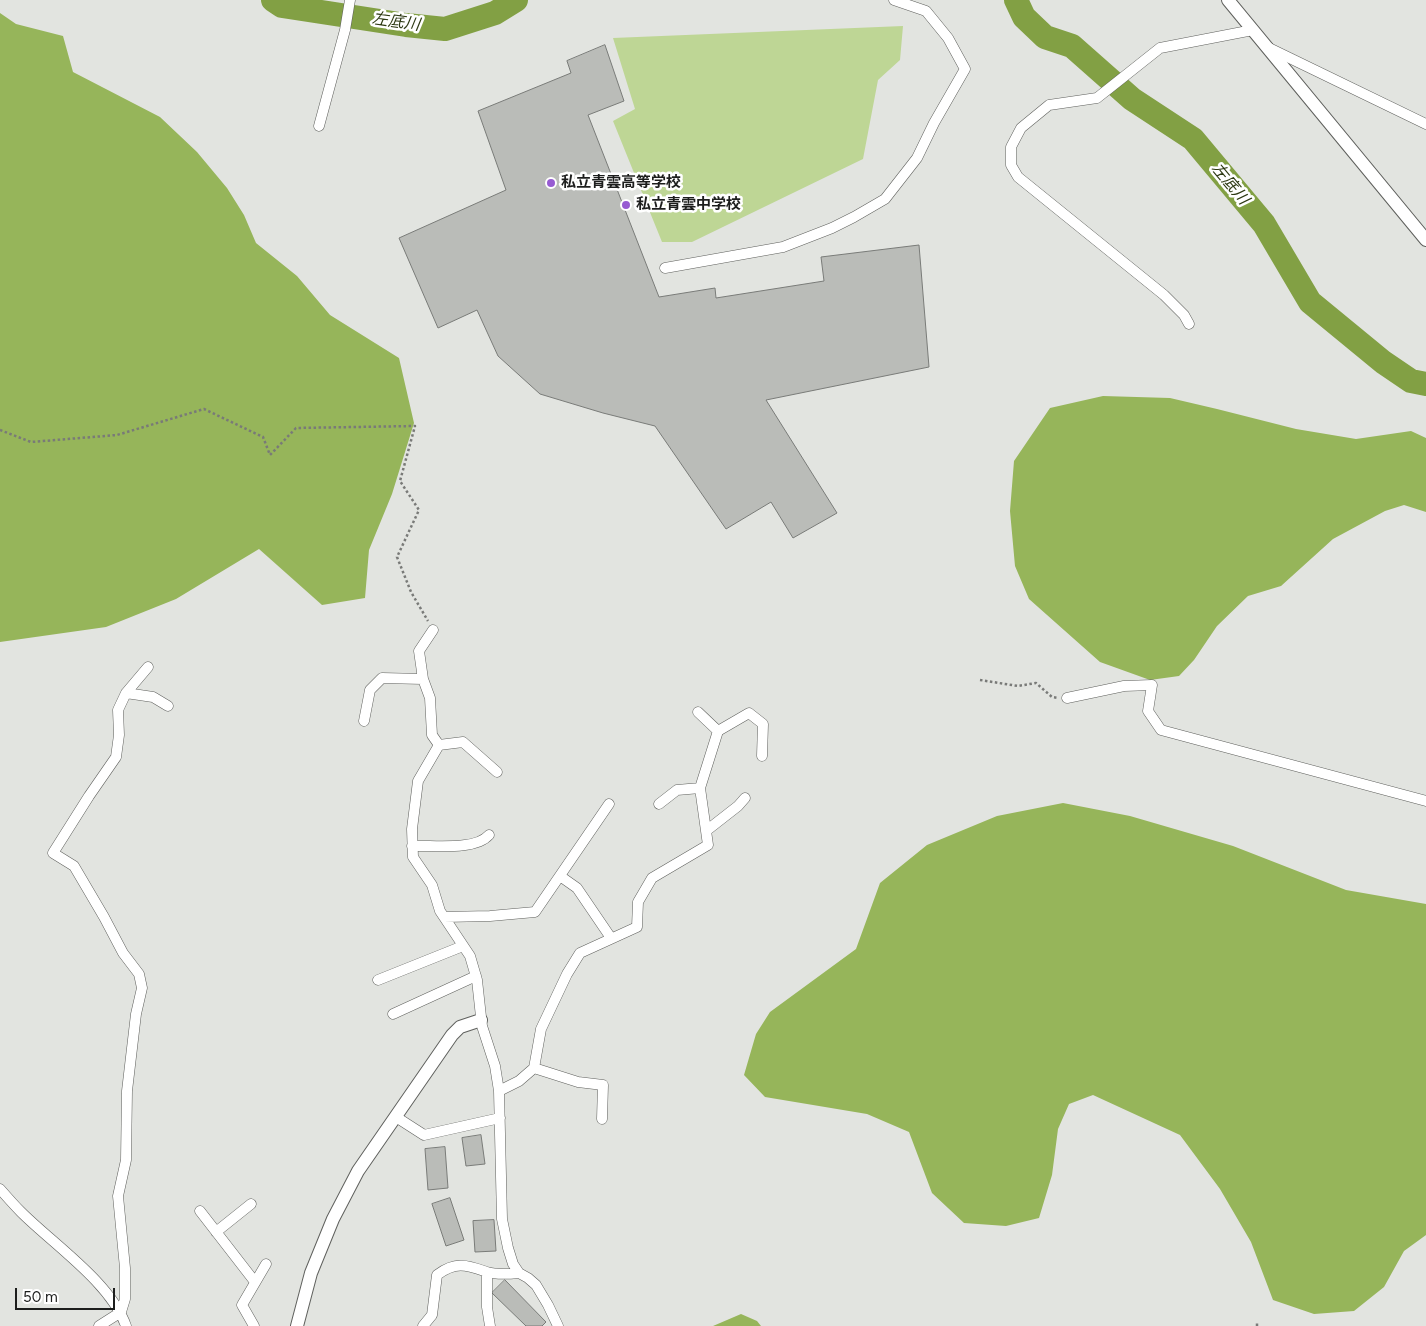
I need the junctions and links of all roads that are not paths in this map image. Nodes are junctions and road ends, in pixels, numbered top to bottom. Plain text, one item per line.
1 (350, 0) edge
2 (894, 0) edge
3 (1228, 0) edge
4 (1253, 30) junction
5 (1266, 46) junction
6 (1426, 124) edge
7 (319, 126) dead end
8 (1426, 240) edge
9 (665, 268) dead end
10 (1189, 324) dead end
11 (433, 630) road end
12 (148, 667) dead end
13 (424, 680) junction
14 (126, 693) junction
15 (1067, 698) road end
16 (168, 706) dead end
17 (698, 712) dead end
18 (364, 721) dead end
19 (718, 731) junction
20 (439, 746) junction
21 (762, 756) dead end
22 (497, 772) dead end
23 (700, 788) junction
24 (745, 798) dead end
25 (1426, 801) edge
26 (609, 804) dead end
27 (659, 804) dead end
28 (706, 831) junction
29 (489, 835) dead end
30 (412, 846) junction
31 (560, 876) junction
32 (444, 917) junction
33 (611, 938) junction
34 (463, 946) junction
35 (476, 976) junction
36 (378, 980) dead end
37 (393, 1014) dead end
38 (481, 1020) junction
39 (534, 1068) junction
40 (499, 1091) junction
41 (396, 1117) junction
42 (500, 1118) junction
43 (602, 1119) dead end
44 (0, 1189) edge
45 (251, 1204) dead end
46 (200, 1211) dead end
47 (216, 1232) junction
48 (266, 1264) dead end
49 (488, 1272) junction
50 (519, 1273) junction
51 (255, 1282) junction
52 (121, 1312) junction
53 (99, 1326) edge
54 (126, 1326) edge
55 (254, 1326) edge
56 (297, 1326) edge
57 (423, 1326) edge
58 (490, 1326) edge
59 (558, 1326) edge

1 - 7 street
2 - 9 street
3 - 4 street
4 - 5 street
4 - 10 street
5 - 6 street
5 - 8 street
11 - 13 street
12 - 14 street
13 - 18 street
13 - 20 street
14 - 16 street
14 - 52 street
15 - 25 street
17 - 19 street
19 - 21 street
19 - 23 street
20 - 22 street
20 - 30 street
23 - 27 street
23 - 28 street
24 - 28 street
26 - 31 street
28 - 33 street
29 - 30 street
30 - 32 street
31 - 32 street
31 - 33 street
32 - 34 street
33 - 39 street
34 - 35 street
34 - 36 street
35 - 37 street
35 - 38 street
38 - 40 street
38 - 41 street
39 - 40 street
39 - 43 street
40 - 42 street
41 - 42 street
41 - 56 street
42 - 50 street
44 - 52 street
45 - 47 street
46 - 47 street
47 - 51 street
48 - 51 street
49 - 50 street
49 - 57 street
49 - 58 street
50 - 59 street
51 - 55 street
52 - 53 street
52 - 54 street

